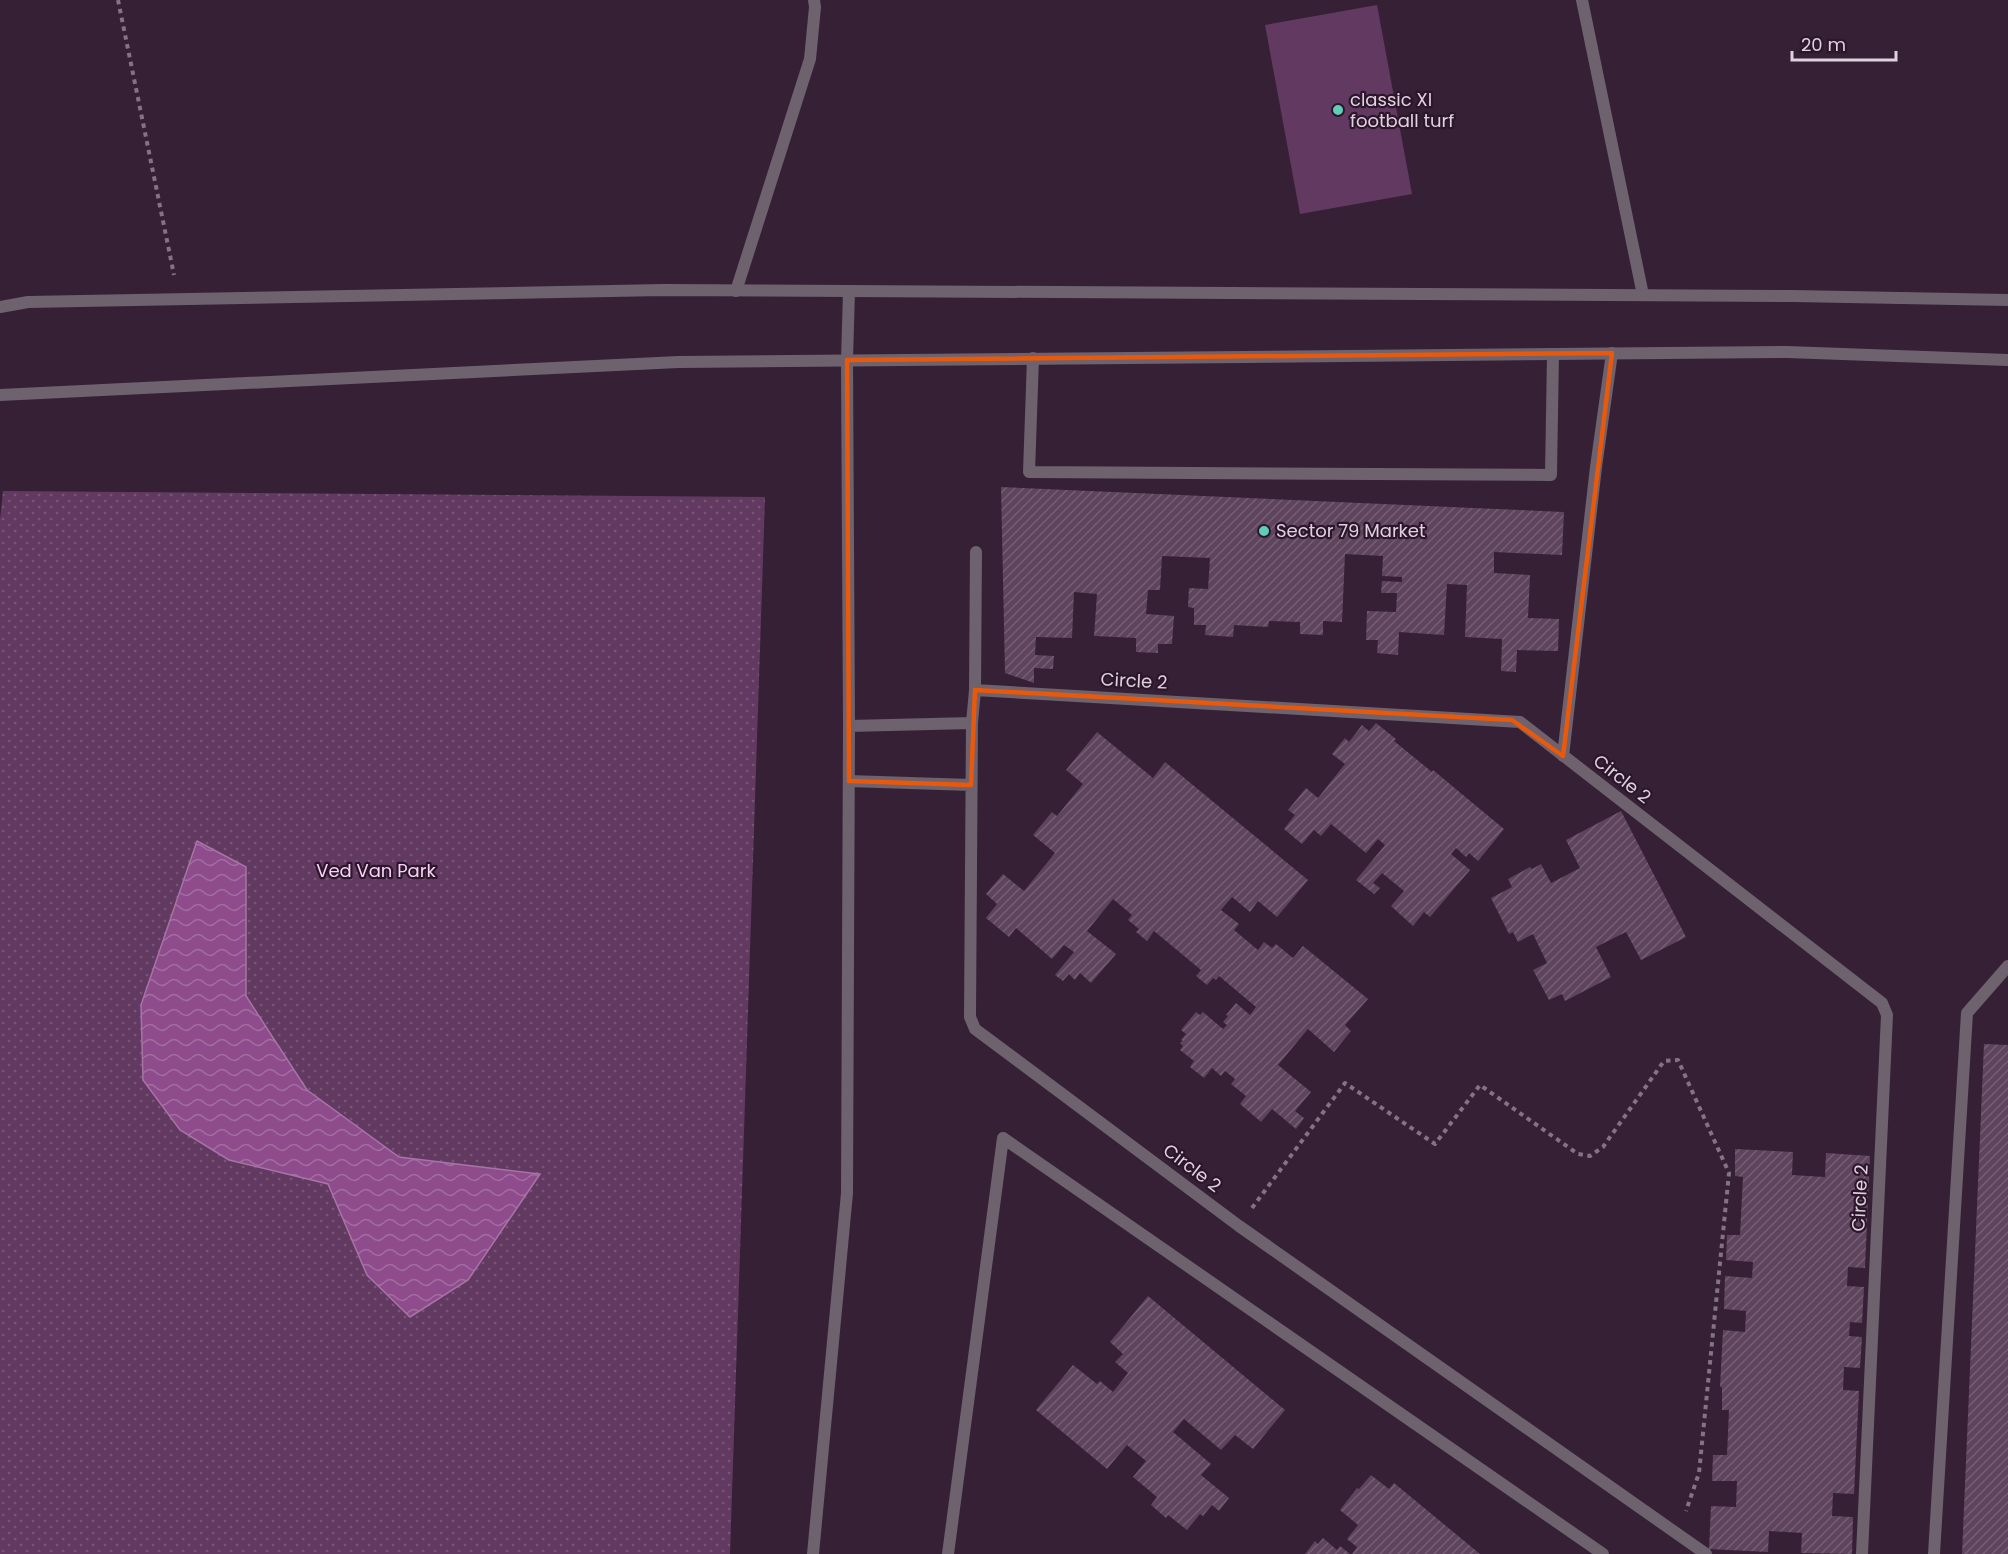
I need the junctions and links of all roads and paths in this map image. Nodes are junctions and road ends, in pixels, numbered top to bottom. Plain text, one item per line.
1 (118, 0) edge
2 (814, 0) edge
3 (1582, 0) edge
4 (736, 291) junction
5 (849, 291) junction
6 (1643, 295) junction
7 (178, 299) junction
8 (2008, 300) edge
9 (0, 307) edge
10 (1612, 353) junction
11 (1553, 354) junction
12 (1033, 358) junction
13 (847, 360) junction
14 (2008, 360) edge
15 (0, 395) edge
16 (976, 552) dead end
17 (975, 690) junction
18 (972, 723) junction
19 (849, 726) junction
20 (1563, 756) junction
21 (849, 781) junction
22 (972, 785) junction
23 (2006, 969) edge
24 (1239, 1226) junction
25 (1677, 1534) junction
26 (813, 1554) edge
27 (948, 1554) edge
28 (1603, 1554) edge
29 (1706, 1554) edge
30 (1862, 1554) edge
31 (1934, 1554) edge

1 - 7 path
2 - 4 street
3 - 6 street
4 - 5 street
4 - 7 street
5 - 6 street
5 - 13 street
6 - 8 street
7 - 9 street
10 - 11 street
10 - 14 street
10 - 20 street
11 - 12 street
11 - 12 street
12 - 13 street
13 - 15 street
13 - 19 street
16 - 17 street
17 - 18 street, Circle 2
17 - 20 street, Circle 2
18 - 19 street
18 - 22 street, Circle 2
19 - 21 street
20 - 30 street, Circle 2
21 - 22 street
21 - 26 street
22 - 24 street, Circle 2
23 - 31 street
24 - 25 street, Circle 2
24 - 25 path
25 - 29 street, Circle 2
27 - 28 street

